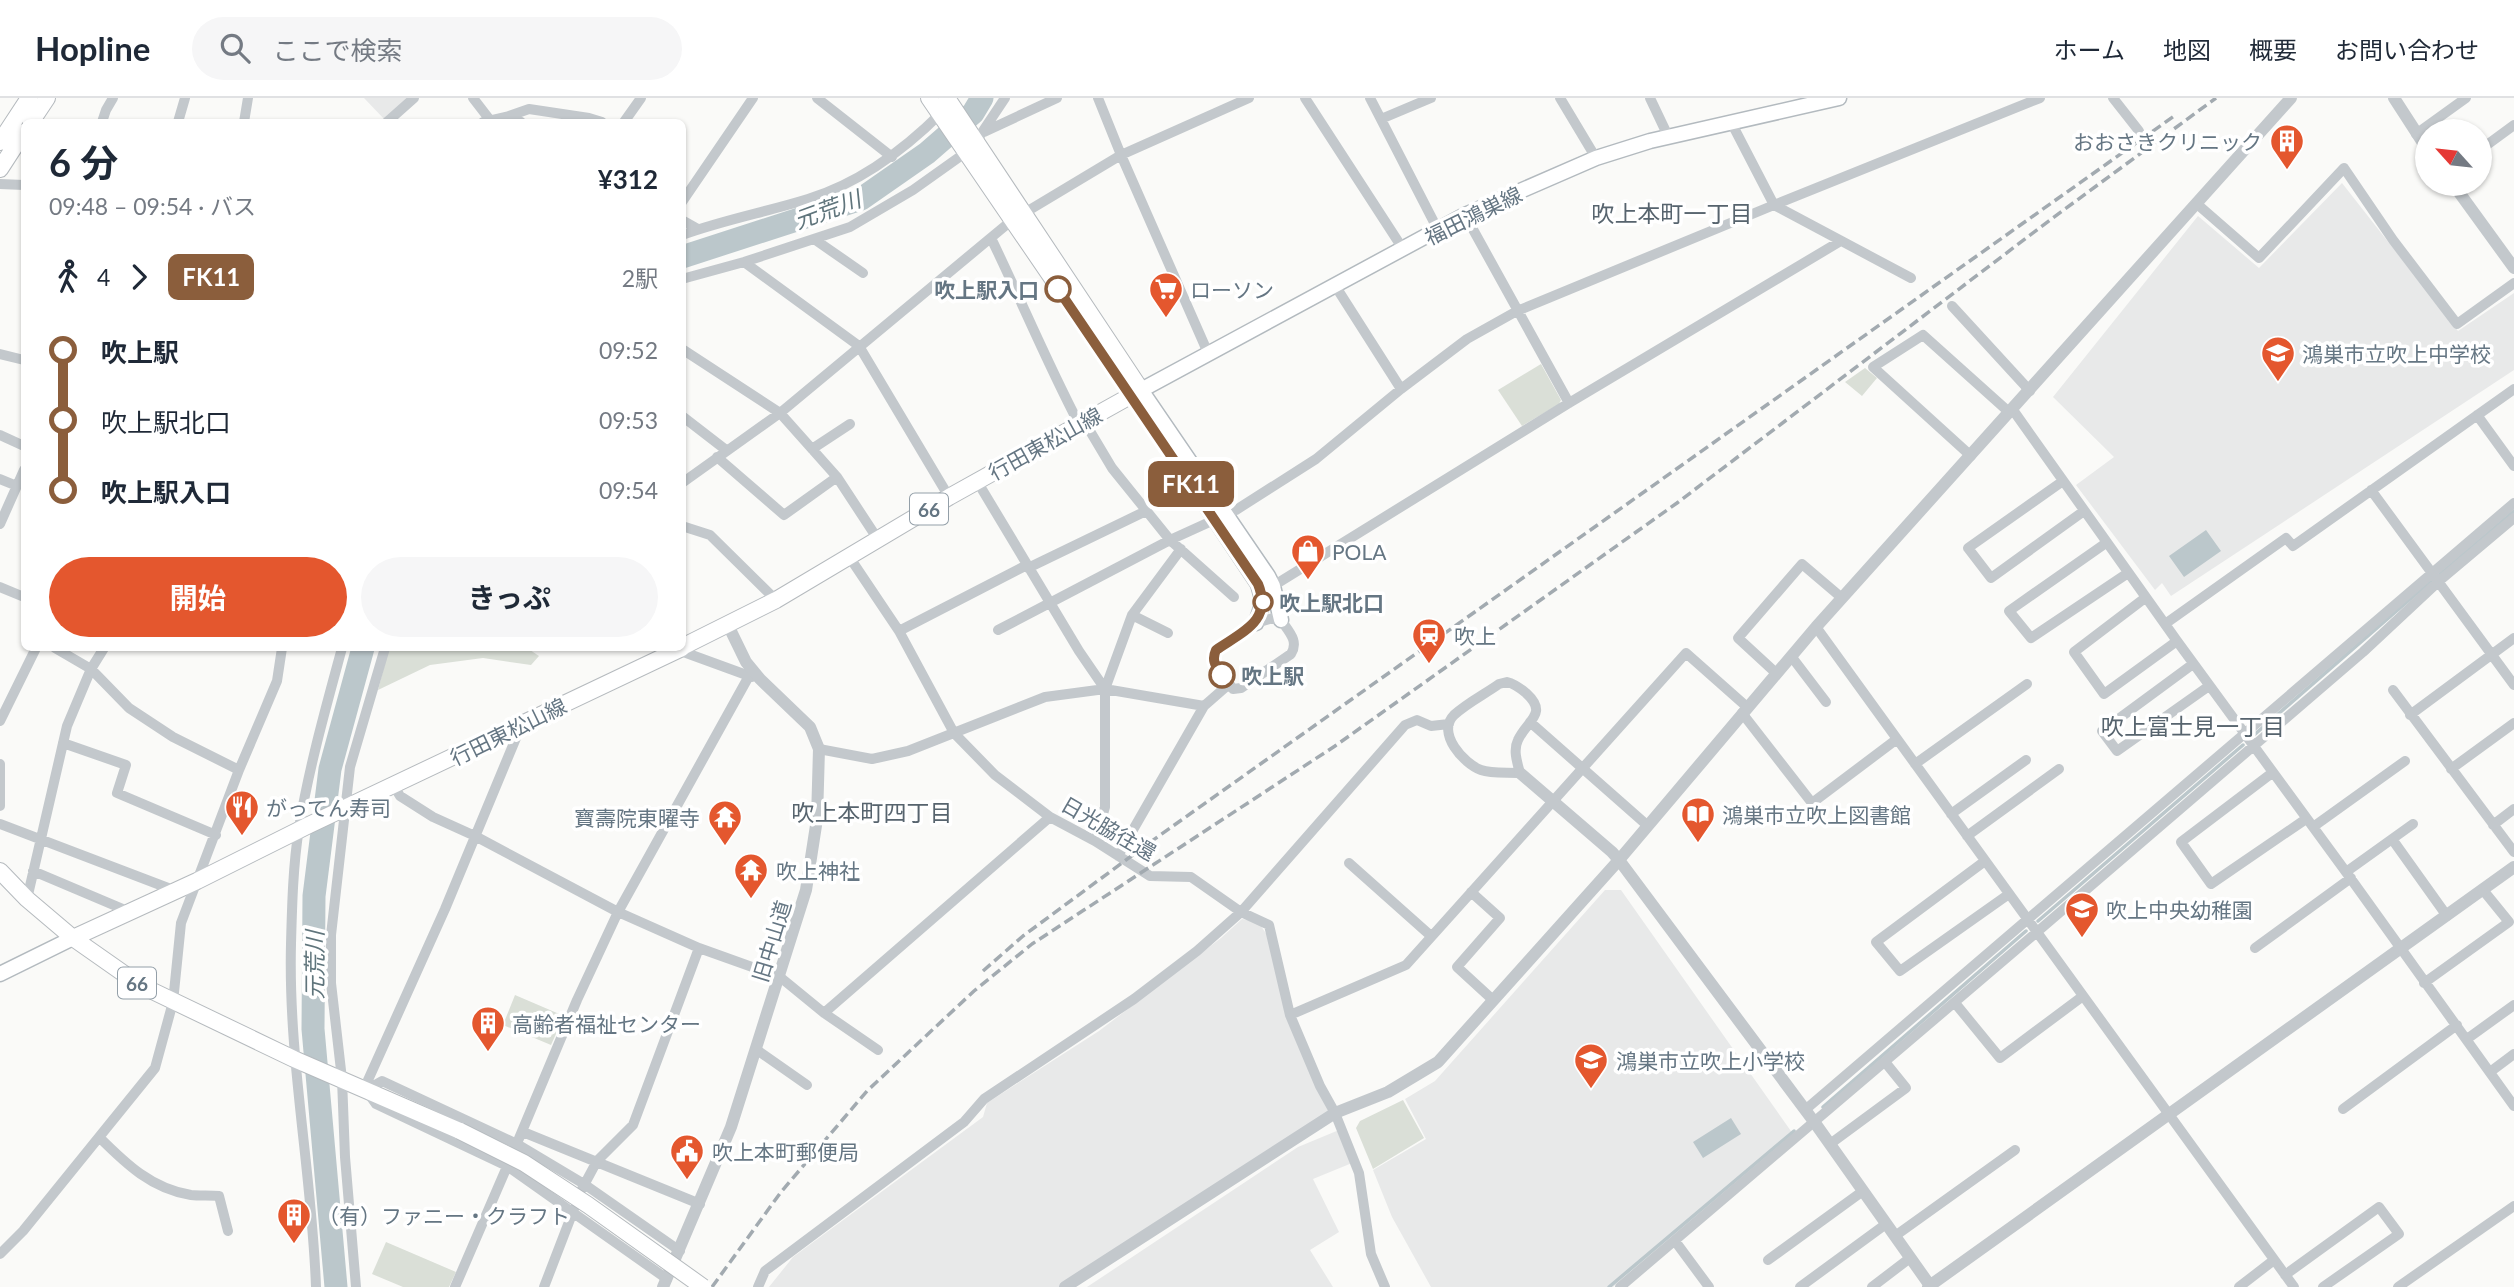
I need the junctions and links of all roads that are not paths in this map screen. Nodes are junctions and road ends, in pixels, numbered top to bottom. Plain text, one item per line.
1 (29, 98) edge
2 (47, 98) edge
3 (113, 98) edge
4 (185, 98) edge
5 (248, 98) edge
6 (414, 98) edge
7 (473, 98) edge
8 (641, 98) edge
9 (753, 98) edge
10 (817, 98) edge
11 (929, 98) edge
12 (1005, 98) edge
13 (1057, 98) edge
14 (1098, 98) edge
15 (1249, 98) edge
16 (1305, 98) edge
17 (1370, 98) edge
18 (1431, 98) edge
19 (1560, 98) edge
20 (1650, 98) edge
21 (2040, 98) edge
22 (2113, 98) edge
23 (2291, 98) edge
24 (2393, 98) edge
25 (2466, 98) edge
26 (1832, 99) edge
27 (947, 106) edge
28 (509, 116) junction
29 (33, 119) edge
30 (103, 119) edge
31 (179, 119) edge
32 (244, 119) edge
33 (390, 119) edge
34 (486, 119) edge
35 (496, 119) edge
36 (515, 119) edge
37 (592, 119) edge
38 (626, 119) edge
39 (1381, 119) junction
40 (2437, 119) edge
41 (1731, 122) junction
42 (2514, 125) edge
43 (2139, 131) dead end
44 (2415, 132) edge
45 (1668, 136) junction
46 (21, 137) edge
47 (2492, 141) edge
48 (0, 142) edge
49 (971, 143) junction
50 (1121, 155) junction
51 (892, 157) junction
52 (1596, 158) junction
53 (0, 169) edge
54 (0, 184) edge
55 (21, 185) edge
56 (686, 196) edge
57 (2462, 196) edge
58 (2197, 204) junction
59 (1774, 205) junction
60 (1465, 215) junction
61 (1017, 218) junction
62 (686, 222) edge
63 (698, 229) junction
64 (1438, 230) junction
65 (686, 234) edge
66 (991, 238) junction
67 (814, 239) junction
68 (1839, 242) junction
69 (1403, 249) junction
70 (744, 262) junction
71 (2514, 268) edge
72 (863, 273) dead end
73 (686, 278) edge
74 (1910, 278) dead end
75 (2514, 283) edge
76 (1336, 287) junction
77 (1952, 306) dead end
78 (1517, 311) junction
79 (859, 346) junction
80 (686, 352) edge
81 (1208, 353) junction
82 (0, 354) edge
83 (21, 359) edge
84 (1401, 389) junction
85 (2514, 390) edge
86 (2029, 391) junction
87 (1137, 393) junction
88 (1569, 403) junction
89 (2011, 412) junction
90 (780, 414) junction
91 (2477, 415) junction
92 (686, 419) edge
93 (1081, 422) junction
94 (850, 424) dead end
95 (0, 435) edge
96 (21, 445) edge
97 (812, 449) junction
98 (726, 450) junction
99 (1971, 456) junction
100 (717, 457) junction
101 (2514, 466) edge
102 (21, 477) edge
103 (836, 477) junction
104 (0, 478) edge
105 (686, 480) edge
106 (977, 481) junction
107 (2063, 481) junction
108 (17, 486) junction
109 (2371, 490) junction
110 (950, 497) junction
111 (2514, 503) edge
112 (1146, 511) junction
113 (2084, 511) junction
114 (1220, 517) junction
115 (2514, 518) edge
116 (0, 524) edge
117 (686, 527) edge
118 (877, 538) junction
119 (1170, 540) junction
120 (2106, 542) junction
121 (1181, 549) junction
122 (848, 555) junction
123 (1027, 566) junction
124 (2432, 572) junction
125 (2128, 573) junction
126 (2438, 582) junction
127 (1273, 586) junction
128 (0, 587) edge
129 (21, 596) edge
130 (1234, 597) dead end
131 (1842, 598) junction
132 (2145, 598) junction
133 (776, 600) junction
134 (1049, 603) junction
135 (1132, 615) junction
136 (1281, 620) junction
137 (1256, 623) junction
138 (2165, 624) junction
139 (727, 625) junction
140 (1816, 627) junction
141 (998, 630) dead end
142 (899, 631) junction
143 (1168, 633) dead end
144 (2514, 638) edge
145 (2176, 641) junction
146 (686, 645) edge
147 (34, 651) edge
148 (60, 651) edge
149 (102, 651) edge
150 (282, 651) edge
151 (341, 651) edge
152 (384, 651) edge
153 (673, 651) edge
154 (686, 651) edge
155 (2491, 654) junction
156 (1791, 656) junction
157 (2193, 664) junction
158 (90, 669) junction
159 (1776, 673) junction
160 (755, 678) junction
161 (2027, 684) dead end
162 (1228, 685) junction
163 (2514, 685) edge
164 (2209, 686) junction
165 (1105, 689) junction
166 (2392, 691) dead end
167 (4, 701) edge
168 (1826, 702) dead end
169 (1204, 706) junction
170 (1745, 710) junction
171 (2410, 715) junction
172 (0, 721) edge
173 (1530, 722) junction
174 (2514, 723) edge
175 (1449, 724) junction
176 (513, 729) junction
177 (954, 733) junction
178 (2245, 734) junction
179 (1897, 738) junction
180 (63, 743) junction
181 (2252, 746) junction
182 (820, 749) junction
183 (2026, 760) dead end
184 (2405, 761) dead end
185 (0, 764) edge
186 (1915, 764) junction
187 (1583, 769) junction
188 (2059, 769) dead end
189 (2451, 769) junction
190 (239, 770) junction
191 (1520, 773) junction
192 (2272, 773) junction
193 (394, 786) junction
194 (1553, 801) junction
195 (0, 806) edge
196 (2514, 809) edge
197 (340, 810) junction
198 (1951, 814) junction
199 (1051, 817) junction
200 (2310, 823) junction
201 (0, 824) edge
202 (2413, 824) dead end
203 (2493, 825) junction
204 (1648, 826) junction
205 (304, 827) junction
206 (216, 835) junction
207 (474, 836) junction
208 (1967, 836) junction
209 (42, 839) junction
210 (2392, 839) junction
211 (1095, 841) junction
212 (2514, 852) edge
213 (1118, 856) junction
214 (1619, 860) junction
215 (1985, 861) junction
216 (1349, 863) dead end
217 (2514, 867) edge
218 (0, 871) edge
219 (33, 871) junction
220 (2348, 875) junction
221 (197, 881) junction
222 (2483, 890) junction
223 (176, 891) junction
224 (1471, 892) junction
225 (2009, 894) junction
226 (27, 899) junction
227 (130, 912) junction
228 (618, 912) junction
229 (1241, 912) junction
230 (2447, 916) junction
231 (2027, 919) junction
232 (2037, 932) junction
233 (1431, 936) junction
234 (73, 938) junction
235 (699, 948) junction
236 (2255, 948) dead end
237 (2400, 949) junction
238 (0, 974) edge
239 (780, 977) junction
240 (2424, 983) junction
241 (2083, 996) junction
242 (1493, 1000) junction
243 (173, 1002) junction
244 (1955, 1003) junction
245 (2514, 1005) edge
246 (824, 1013) junction
247 (1290, 1016) junction
248 (2457, 1025) junction
249 (2467, 1039) junction
250 (757, 1050) junction
251 (878, 1050) dead end
252 (2514, 1054) edge
253 (296, 1060) junction
254 (1885, 1062) junction
255 (2490, 1072) junction
256 (339, 1078) junction
257 (807, 1085) dead end
258 (365, 1089) junction
259 (2514, 1106) edge
260 (2343, 1109) dead end
261 (1805, 1110) junction
262 (1335, 1113) junction
263 (2169, 1113) junction
264 (1815, 1123) junction
265 (523, 1132) junction
266 (99, 1138) junction
267 (517, 1144) junction
268 (1830, 1144) junction
269 (2015, 1150) dead end
270 (597, 1161) junction
271 (507, 1166) junction
272 (584, 1184) junction
273 (1863, 1191) junction
274 (699, 1204) junction
275 (2514, 1206) edge
276 (573, 1213) junction
277 (1886, 1224) junction
278 (228, 1231) dead end
279 (1895, 1236) junction
280 (1675, 1241) junction
281 (680, 1251) junction
282 (0, 1254) edge
283 (1910, 1258) junction
284 (1768, 1259) dead end
285 (2274, 1260) junction
286 (2285, 1275) junction
287 (665, 1283) edge
288 (316, 1287) edge
289 (356, 1287) edge
290 (454, 1287) edge
291 (544, 1287) edge
292 (704, 1287) edge
293 (758, 1287) edge
294 (1065, 1287) edge
295 (1385, 1287) edge
296 (1620, 1287) edge
297 (1709, 1287) edge
298 (1800, 1287) edge
299 (1872, 1287) edge
300 (1930, 1287) edge
301 (2239, 1287) edge
302 (2294, 1287) edge
303 (2323, 1287) edge
304 (2398, 1287) edge

1 - 48 main road
2 - 29 main road
3 - 30 street
4 - 31 street
5 - 32 street
6 - 33 street
7 - 34 street
8 - 38 street
9 - 56 street
10 - 51 street
11 - 27 main road
12 - 49 street
13 - 49 street
14 - 50 street
15 - 50 street
16 - 69 street
17 - 39 street
18 - 39 street
19 - 52 street
20 - 45 street
21 - 59 street
22 - 43 street
23 - 58 street
24 - 44 street
25 - 40 street
26 - 41 main road, 福田鴻巣線
27 - 49 main road
27 - 51 street
28 - 35 street
28 - 36 street
28 - 37 street
39 - 64 street
41 - 45 main road, 福田鴻巣線
41 - 59 street
42 - 47 street
45 - 52 main road, 福田鴻巣線
46 - 53 main road
49 - 61 main road
49 - 67 street
50 - 61 street
50 - 81 street
51 - 63 street
52 - 60 main road, 福田鴻巣線
54 - 55 street
57 - 71 street
58 - 75 street
58 - 86 street
59 - 68 street
59 - 78 street
60 - 64 main road, 福田鴻巣線
60 - 78 street
61 - 66 street
61 - 87 main road
62 - 63 street
63 - 65 street
64 - 69 main road, 福田鴻巣線
66 - 79 street
66 - 93 street
67 - 70 street
67 - 72 street
68 - 74 street
68 - 88 street
69 - 76 main road, 福田鴻巣線
70 - 73 street
70 - 79 street
76 - 81 main road, 福田鴻巣線
76 - 84 street
77 - 86 street
78 - 84 street
78 - 88 street
79 - 90 street
79 - 110 street
80 - 90 street
81 - 87 main road, 福田鴻巣線
82 - 83 street
84 - 114 street
85 - 91 street
86 - 89 street
87 - 93 main road, 行田東松山線 / 66
87 - 114 main road
88 - 127 street
89 - 99 street
89 - 99 street
89 - 107 street
90 - 97 street
90 - 98 street
91 - 101 street
91 - 109 street
92 - 98 street
93 - 106 main road, 行田東松山線 / 66
93 - 112 street
94 - 97 street
95 - 96 street
97 - 103 street
98 - 100 street
99 - 131 street
100 - 103 street
100 - 105 street
102 - 108 street
103 - 118 street
104 - 108 street
106 - 110 main road, 行田東松山線 / 66
106 - 123 street
107 - 113 street
107 - 113 street
108 - 116 street
109 - 124 street
109 - 138 street
110 - 118 main road, 行田東松山線 / 66
111 - 124 street
112 - 119 street
112 - 123 street
113 - 120 street
114 - 119 street
114 - 127 main road
114 - 137 main road
115 - 126 street
117 - 133 street
118 - 122 main road, 行田東松山線 / 66
119 - 121 street
119 - 134 street
120 - 125 street
120 - 125 street
121 - 130 street
121 - 135 street
122 - 133 main road, 行田東松山線 / 66
122 - 142 street, 日光脇往還
123 - 134 street
123 - 142 street
124 - 126 street
124 - 178 street
125 - 132 street
126 - 155 street
126 - 181 street
127 - 136 main road
128 - 129 street
131 - 140 street
131 - 159 street
132 - 138 street
132 - 145 street
133 - 139 main road, 行田東松山線 / 66
134 - 141 street
134 - 165 street
135 - 143 street
135 - 165 street
136 - 137 street
136 - 162 street
137 - 162 street
138 - 145 street
139 - 146 main road, 行田東松山線 / 66
139 - 160 street
140 - 156 street
140 - 179 street
142 - 177 street, 日光脇往還
144 - 155 street
145 - 157 street
147 - 167 street
148 - 158 street
149 - 158 street
150 - 190 street
151 - 205 street
152 - 197 street
153 - 176 main road, 行田東松山線 / 66
154 - 160 street
155 - 163 street
155 - 171 street
156 - 159 street
156 - 168 street
157 - 164 street
157 - 164 street
158 - 180 street
158 - 190 street
159 - 170 street
160 - 182 street
160 - 228 street
161 - 186 street
162 - 169 street
164 - 178 street
165 - 169 street
165 - 177 street
165 - 211 street
166 - 171 street
167 - 172 street
169 - 213 street
170 - 179 street
170 - 187 street
170 - 204 street
171 - 189 street
173 - 175 street
173 - 187 street
173 - 191 street
174 - 189 street
175 - 191 street
175 - 229 street
176 - 193 main road, 行田東松山線 / 66
176 - 207 street
177 - 182 street
177 - 199 street, 日光脇往還
178 - 181 street
178 - 231 street
179 - 186 street
180 - 206 street
180 - 209 street
181 - 192 street
181 - 232 street
182 - 239 street, 旧中山道
183 - 198 street
184 - 200 street
185 - 195 street
186 - 198 street
187 - 194 street
187 - 204 street
188 - 208 street
189 - 203 street
190 - 206 street
191 - 194 street
192 - 200 street
192 - 200 street
193 - 197 main road, 行田東松山線 / 66
193 - 207 street
194 - 214 street
194 - 224 street
196 - 203 street
197 - 205 main road, 66
197 - 256 street
198 - 208 street
199 - 211 street, 日光脇往還
199 - 246 street
200 - 220 street
201 - 209 street
202 - 210 street
203 - 212 street
204 - 214 street
205 - 221 main road, 66
205 - 253 street
206 - 221 street
207 - 228 street
207 - 258 street
208 - 215 street
209 - 219 street
209 - 223 street
210 - 220 street
210 - 230 street
211 - 213 street, 日光脇往還
213 - 229 street, 日光脇往還
214 - 242 street
214 - 261 street
215 - 225 street
215 - 225 street
216 - 233 street
217 - 222 street
218 - 226 main road, 66
219 - 226 street
219 - 227 street
220 - 236 street
220 - 237 street
221 - 223 main road, 66
221 - 243 street
222 - 230 street
222 - 240 street
223 - 227 main road, 66
224 - 233 street
224 - 242 street
225 - 231 street
226 - 234 main road, 66
227 - 234 main road, 66
228 - 235 street
228 - 265 street
229 - 247 street, 日光脇往還
229 - 293 street
230 - 237 street
231 - 232 street
231 - 261 street
232 - 241 street
232 - 244 street
233 - 247 street
234 - 238 main road
234 - 243 main road, 66
235 - 239 street
235 - 270 street
237 - 240 street
237 - 263 street
239 - 246 street
239 - 250 street, 旧中山道
240 - 248 street
241 - 244 street
241 - 263 street
242 - 262 street
243 - 253 main road, 66
243 - 266 street
244 - 254 street
245 - 249 street
246 - 251 street
247 - 262 street, 日光脇往還
248 - 249 street
248 - 260 street
249 - 255 street
250 - 257 street
250 - 274 street, 旧中山道
252 - 255 street
253 - 256 main road, 66
253 - 288 street
254 - 264 street
254 - 268 street
255 - 259 street
256 - 258 main road, 66
256 - 289 street
258 - 267 street
258 - 271 street
258 - 292 main road, 66, bridge
261 - 264 street
262 - 294 street
262 - 295 street, 日光脇往還
263 - 285 street
263 - 300 street
264 - 268 street
264 - 280 street
265 - 267 street
265 - 270 street
266 - 278 street
266 - 282 street
267 - 271 street
267 - 272 street
268 - 273 street
269 - 279 street
270 - 272 street
270 - 274 street
271 - 276 street
271 - 290 street
272 - 276 street
272 - 281 street
273 - 277 street
273 - 284 street
274 - 281 street, 旧中山道
275 - 304 street
276 - 287 street
276 - 291 street
277 - 279 street
277 - 298 street
279 - 283 street
280 - 296 street
280 - 297 street
281 - 287 street, 旧中山道
283 - 299 street
283 - 300 street
285 - 286 street
285 - 301 street
286 - 302 street
286 - 303 street

